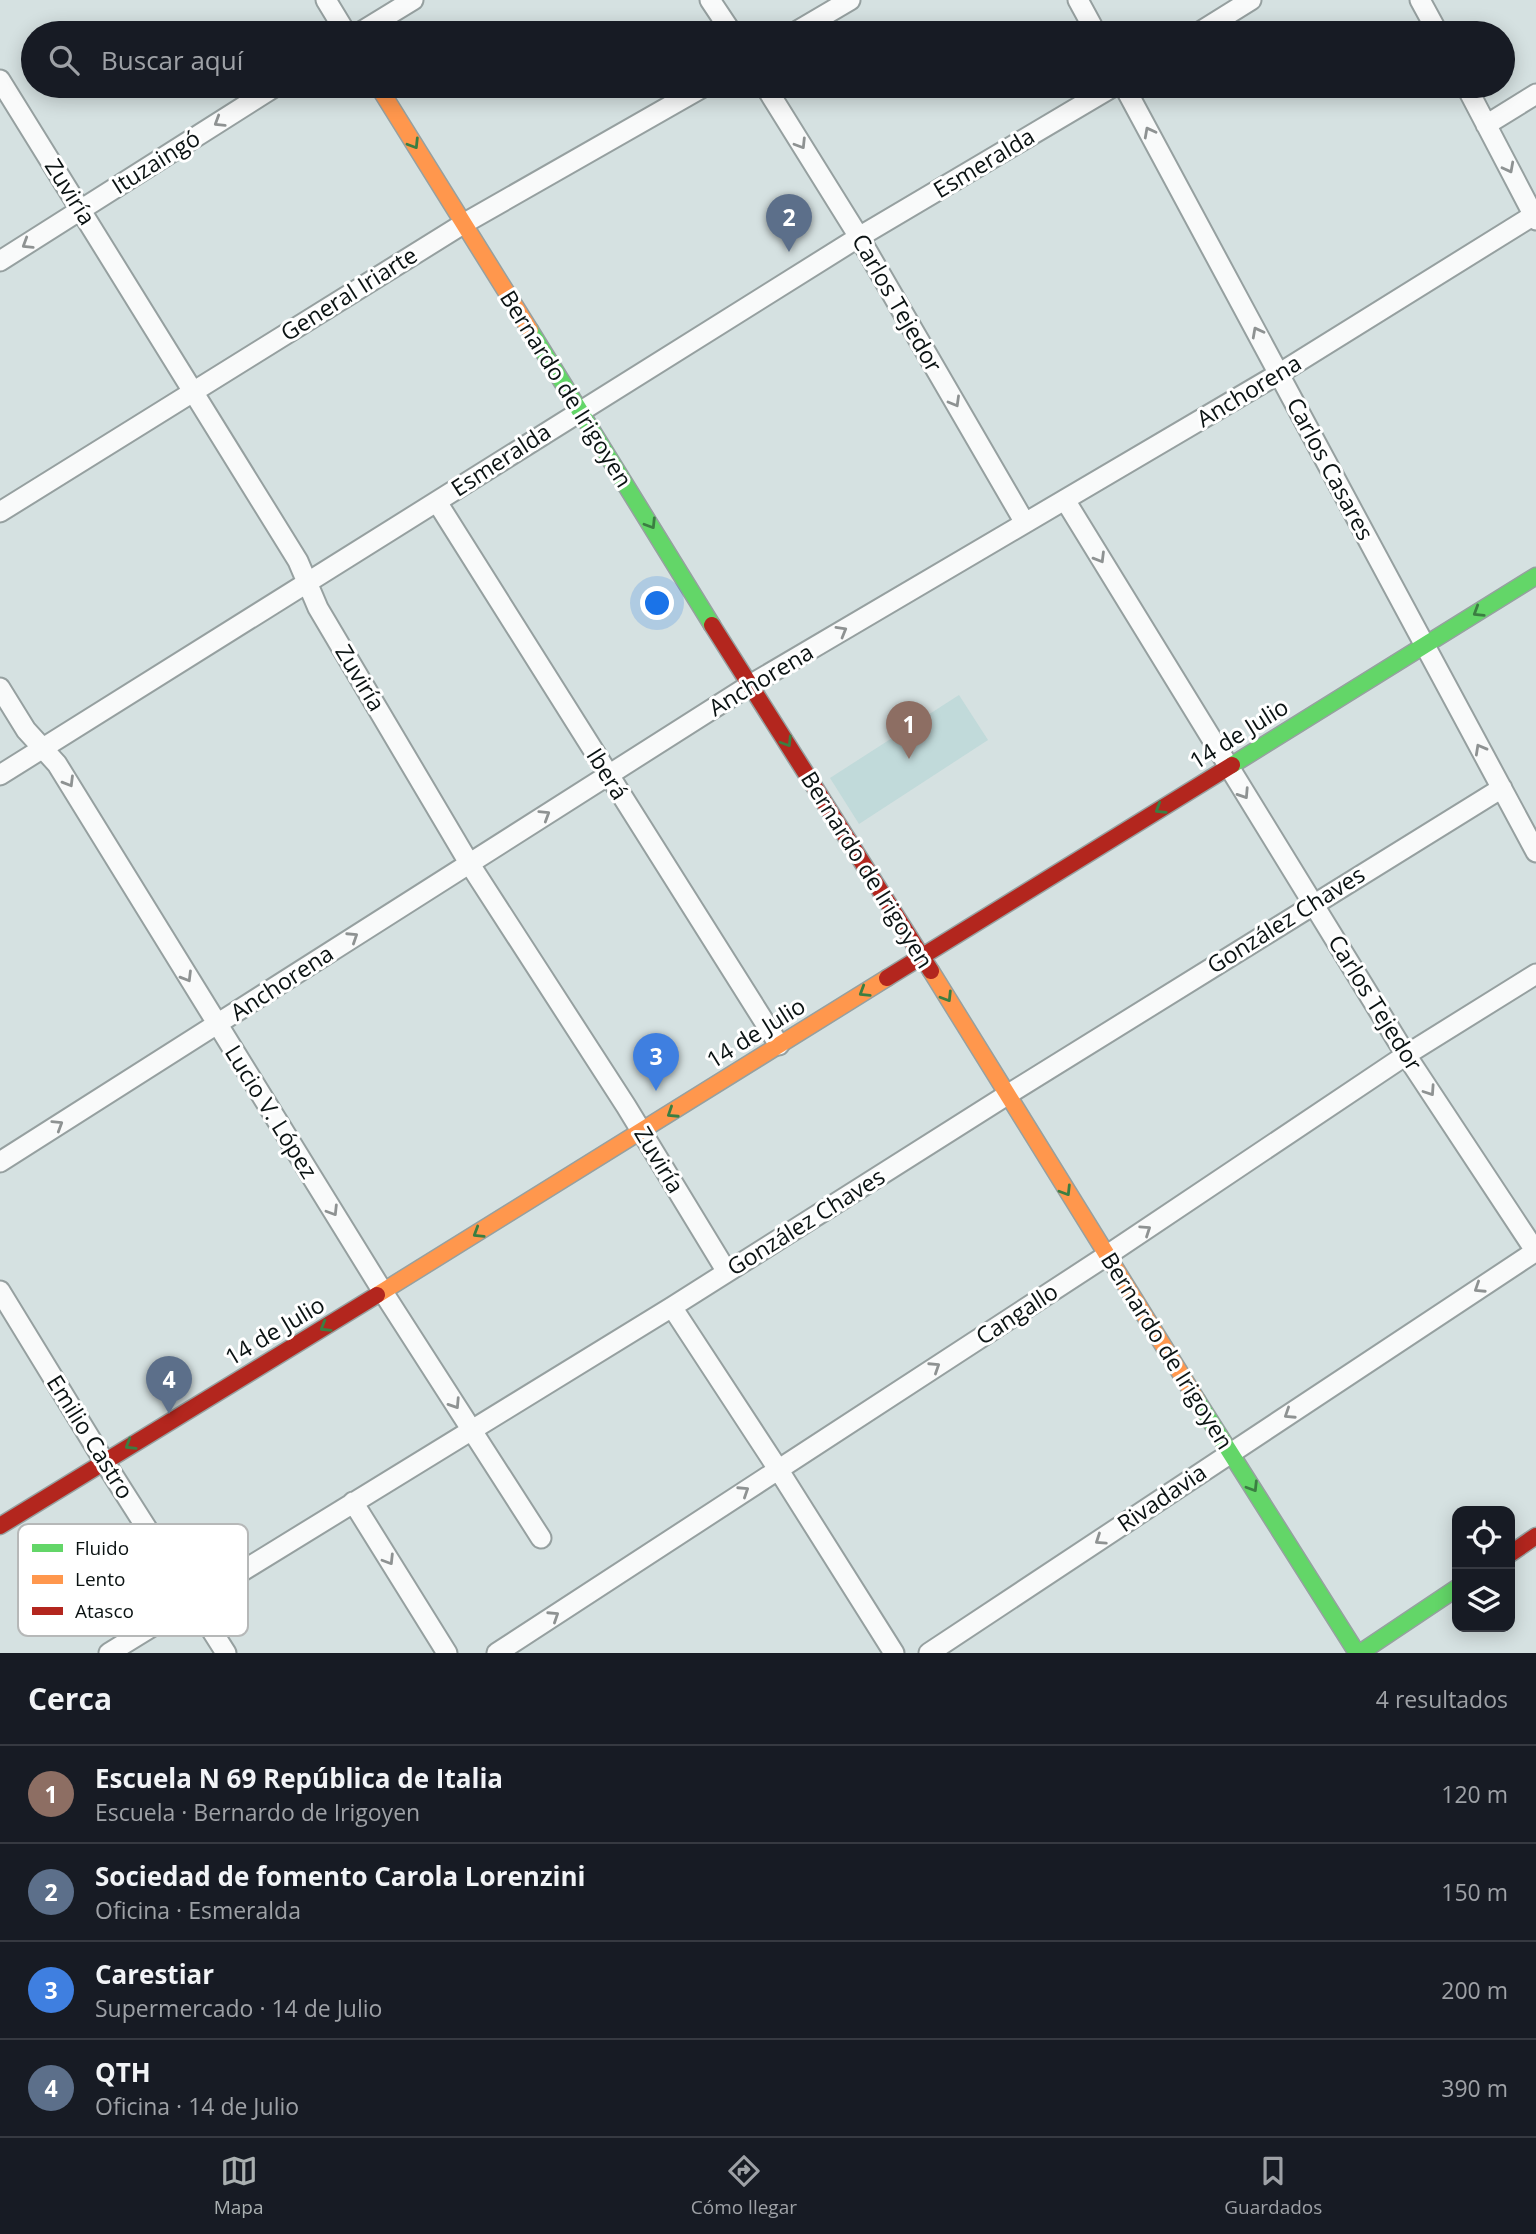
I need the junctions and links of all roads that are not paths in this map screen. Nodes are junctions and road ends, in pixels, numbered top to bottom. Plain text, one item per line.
1 (326, 0) edge
2 (413, 0) edge
3 (710, 0) edge
4 (850, 0) edge
5 (1078, 0) edge
6 (1251, 0) edge
7 (1420, 0) edge
8 (339, 21) edge
9 (379, 21) edge
10 (724, 21) edge
11 (814, 21) edge
12 (1089, 21) edge
13 (1217, 21) edge
14 (1431, 21) edge
15 (0, 80) edge
16 (1536, 94) edge
17 (257, 98) edge
18 (385, 98) edge
19 (684, 98) edge
20 (772, 98) edge
21 (1094, 98) edge
22 (1131, 98) edge
23 (1472, 98) edge
24 (1486, 125) junction
25 (81, 209) junction
26 (1535, 217) edge
27 (463, 224) junction
28 (859, 237) junction
29 (0, 261) edge
30 (1280, 373) junction
31 (194, 391) junction
32 (580, 410) junction
33 (1065, 500) junction
34 (437, 502) junction
35 (0, 512) edge
36 (1025, 523) junction
37 (1536, 576) edge
38 (306, 582) junction
39 (1424, 646) junction
40 (750, 685) junction
41 (0, 688) edge
42 (42, 748) junction
43 (1227, 768) junction
44 (0, 775) edge
45 (608, 776) junction
46 (1502, 788) junction
47 (1536, 852) edge
48 (469, 863) junction
49 (1314, 903) junction
50 (922, 956) junction
51 (1536, 974) edge
52 (217, 1025) junction
53 (779, 1045) junction
54 (1406, 1055) junction
55 (1007, 1095) junction
56 (642, 1132) junction
57 (0, 1162) edge
58 (1536, 1251) edge
59 (1107, 1256) junction
60 (727, 1272) junction
61 (0, 1291) edge
62 (383, 1292) junction
63 (672, 1307) junction
64 (471, 1429) junction
65 (1231, 1453) junction
66 (104, 1461) junction
67 (778, 1469) junction
68 (354, 1502) junction
69 (144, 1524) edge
70 (0, 1526) edge
71 (1536, 1536) edge
72 (541, 1538) dead end
73 (1515, 1551) edge
74 (248, 1568) edge
75 (1452, 1591) edge
76 (137, 1636) edge
77 (216, 1636) edge
78 (109, 1653) edge
79 (226, 1653) edge
80 (447, 1653) edge
81 (496, 1653) edge
82 (894, 1653) edge
83 (929, 1653) edge
84 (1358, 1653) edge

1 - 8 street
2 - 9 street
3 - 10 street
4 - 11 street
5 - 12 street
6 - 13 street
7 - 14 street
15 - 25 street, Zuviría
16 - 24 street
17 -> 25 street, Ituzaingó
18 -> 27 street, Bernardo de Irigoyen
19 - 27 street, General Iriarte
20 -> 28 street, Carlos Tejedor
21 - 28 street, Esmeralda
30 -> 22 street, Carlos Casares
23 - 24 street
24 -> 26 street
25 -> 29 street, Ituzaingó
25 - 31 street, Zuviría
26 - 30 street, Anchorena
27 - 31 street, General Iriarte
27 - 32 street, Bernardo de Irigoyen
28 - 32 street, Esmeralda
28 -> 36 street, Carlos Tejedor
30 - 33 street, Anchorena
30 - 39 street, Carlos Casares
31 - 35 street, General Iriarte
31 - 38 street, Zuviría
32 - 34 street, Esmeralda
32 -> 40 street, Bernardo de Irigoyen
33 - 36 street, Anchorena
33 -> 43 street, Carlos Tejedor
34 - 38 street, Esmeralda
34 - 45 street, Iberá
40 -> 36 street, Anchorena
37 -> 39 street, 14 de Julio
38 - 42 street, Esmeralda
38 - 48 street, Zuviría
39 - 43 street, 14 de Julio
46 -> 39 street, Carlos Casares
40 - 45 street, Anchorena
40 -> 50 street, Bernardo de Irigoyen
41 - 42 street, Lucio V. López
42 - 44 street, Esmeralda
42 -> 52 street, Lucio V. López
43 -> 49 street, Carlos Tejedor
43 -> 50 street, 14 de Julio
48 -> 45 street, Anchorena
45 - 53 street, Iberá
46 - 47 street, Carlos Casares
46 - 49 street, González Chaves
52 -> 48 street, Anchorena
48 - 56 street, Zuviría
49 - 54 street, Carlos Tejedor
49 - 55 street, González Chaves
50 -> 53 street, 14 de Julio
50 -> 55 street, Bernardo de Irigoyen
51 - 54 street, Cangallo
57 -> 52 street, Anchorena
52 -> 62 street, Lucio V. López
53 -> 56 street, 14 de Julio
54 -> 58 street, Carlos Tejedor
59 -> 54 street, Cangallo
55 -> 59 street, Bernardo de Irigoyen
55 - 60 street, González Chaves
56 - 60 street, Zuviría
56 -> 62 street, 14 de Julio
58 -> 65 street, Rivadavia
59 - 65 street, Bernardo de Irigoyen
67 -> 59 street, Cangallo
60 - 63 street, González Chaves
61 - 66 street, Emilio Castro
62 -> 64 street, Lucio V. López
62 -> 66 street, 14 de Julio
63 - 64 street, González Chaves
63 - 67 street
64 - 68 street, González Chaves
64 - 72 street, Lucio V. López
65 -> 83 street, Rivadavia
65 -> 84 street, Bernardo de Irigoyen
66 - 69 street, Emilio Castro
66 - 70 street, 14 de Julio
81 -> 67 street, Cangallo
67 - 82 street
68 - 74 street, González Chaves
68 -> 80 street
71 - 73 street
75 - 84 street
76 - 78 street, González Chaves
77 - 79 street, Emilio Castro

